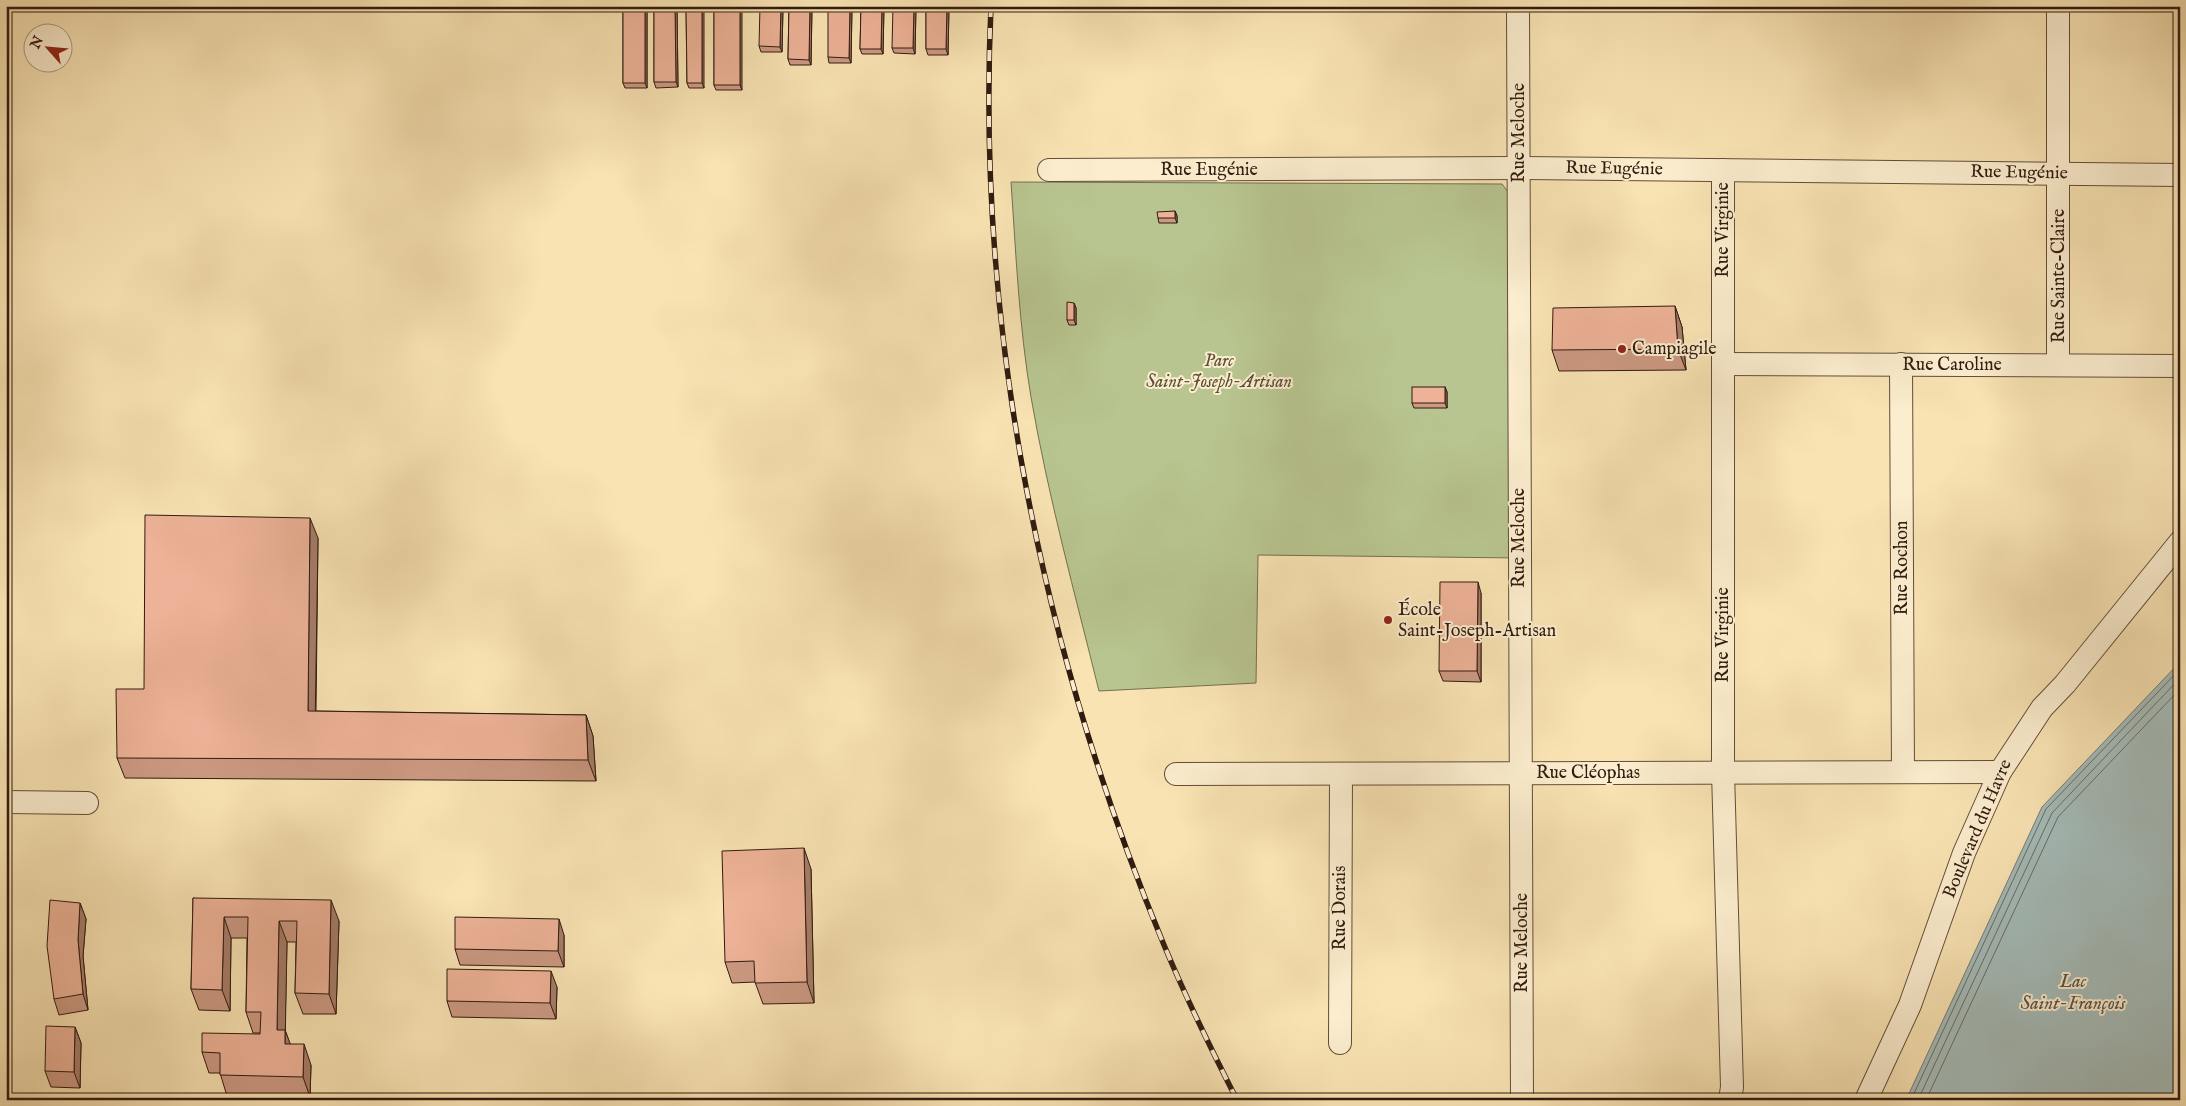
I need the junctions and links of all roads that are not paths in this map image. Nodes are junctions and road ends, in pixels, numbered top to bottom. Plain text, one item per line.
1 (1518, 6) edge
2 (2058, 6) edge
3 (1519, 168) junction
4 (1049, 170) dead end
5 (1723, 170) junction
6 (2059, 174) junction
7 (2180, 175) edge
8 (1724, 364) junction
9 (1901, 364) junction
10 (2058, 365) junction
11 (2180, 366) edge
12 (2180, 542) edge
13 (1723, 772) junction
14 (1903, 772) junction
15 (2000, 772) junction
16 (1521, 773) junction
17 (1176, 774) dead end
18 (1341, 774) junction
19 (6, 802) edge
20 (87, 803) dead end
21 (1340, 1043) dead end
22 (1522, 1100) edge
23 (1730, 1100) edge
24 (1866, 1100) edge

1 - 3 street, Rue Meloche
2 - 6 street, Rue Sainte-Claire
3 - 4 street, Rue Eugénie
3 - 5 street, Rue Eugénie
3 - 16 street, Rue Meloche
5 - 6 street, Rue Eugénie
5 - 8 street, Rue Virginie
6 - 7 street, Rue Eugénie
6 - 10 street, Rue Sainte-Claire
8 - 9 street, Rue Caroline
8 - 13 street, Rue Virginie
9 - 10 street, Rue Caroline
9 - 14 street, Rue Rochon
10 - 11 street, Rue Caroline
12 - 15 street, Boulevard du Havre
13 - 14 street, Rue Cléophas
13 - 16 street, Rue Cléophas
13 - 23 street, Rue Virginie
14 - 15 street, Rue Cléophas
15 - 24 street, Boulevard du Havre
16 - 18 street, Rue Cléophas
16 - 22 street, Rue Meloche
17 - 18 street, Rue Cléophas
18 - 21 street, Rue Dorais
19 - 20 street

